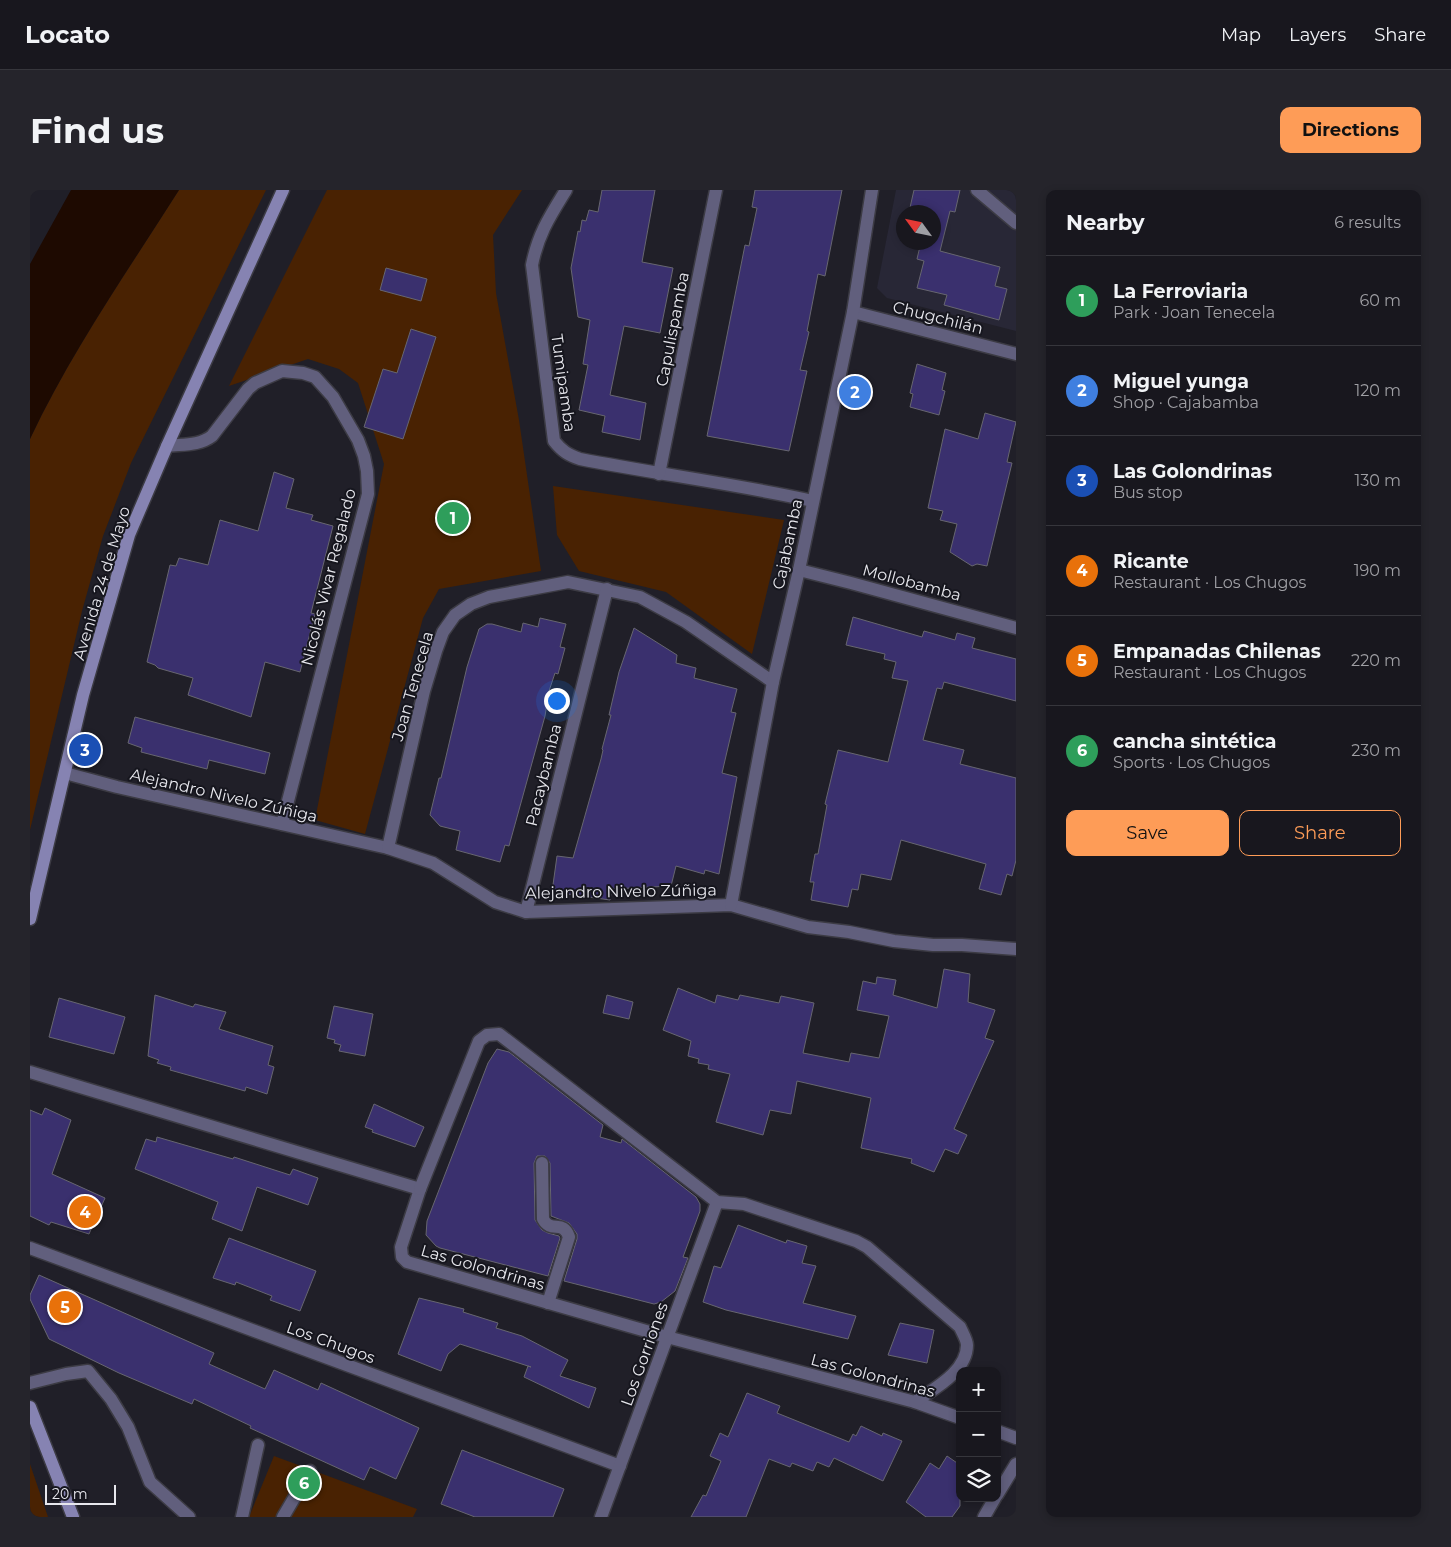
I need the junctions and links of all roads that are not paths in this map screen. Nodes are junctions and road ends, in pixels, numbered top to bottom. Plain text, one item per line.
1 (283, 190) edge
2 (566, 190) edge
3 (716, 190) edge
4 (872, 190) edge
5 (977, 190) edge
6 (1016, 224) edge
7 (852, 312) junction
8 (1016, 354) edge
9 (167, 446) junction
10 (659, 474) junction
11 (813, 501) junction
12 (799, 570) junction
13 (607, 589) junction
14 (1016, 628) edge
15 (773, 682) junction
16 (65, 773) junction
17 (282, 824) junction
18 (388, 848) junction
19 (731, 905) junction
20 (526, 912) junction
21 (30, 919) edge
22 (1016, 949) edge
23 (30, 1072) edge
24 (542, 1163) dead end
25 (420, 1189) junction
26 (717, 1202) junction
27 (30, 1248) edge
28 (548, 1303) junction
29 (667, 1337) junction
30 (30, 1383) edge
31 (914, 1402) junction
32 (30, 1407) edge
33 (956, 1417) edge
34 (1001, 1432) edge
35 (1016, 1438) edge
36 (258, 1445) dead end
37 (1016, 1464) edge
38 (620, 1466) junction
39 (310, 1471) dead end
40 (1001, 1488) edge
41 (993, 1502) edge
42 (73, 1517) edge
43 (189, 1517) edge
44 (242, 1517) edge
45 (283, 1517) edge
46 (601, 1517) edge
47 (984, 1517) edge

1 - 9 main road, Avenida 24 de Mayo
2 - 10 street, Tumipamba
3 - 10 street, Capulispamba
4 - 7 street, Cajabamba
5 - 6 street
7 - 8 street, Chugchilán
7 - 11 street, Cajabamba
9 - 16 main road, Avenida 24 de Mayo
9 - 17 street, Nicolás Vivar Regalado
10 - 11 street, Tumipamba
11 - 12 street, Cajabamba
12 - 14 street, Mollobamba
12 - 15 street, Cajabamba
13 - 15 street, Joan Tenecela
13 - 18 street, Joan Tenecela
13 - 20 street, Pacaybamba
15 - 19 street, Cajabamba
16 - 17 street, Alejandro Nivelo Zúñiga
16 - 21 main road, Avenida 24 de Mayo
17 - 18 street, Alejandro Nivelo Zúñiga
18 - 20 street, Alejandro Nivelo Zúñiga
19 - 20 street, Alejandro Nivelo Zúñiga
19 - 22 street, Alejandro Nivelo Zúñiga
23 - 25 street
24 - 28 street
25 - 26 street
25 - 28 street, Las Golondrinas
26 - 29 street, Los Gorriones
26 - 31 street
27 - 38 street, Los Chugos
28 - 29 street, Las Golondrinas
29 - 31 street, Las Golondrinas
29 - 38 street, Los Gorriones
30 - 43 street
31 - 33 street, Las Golondrinas
32 - 42 main road
34 - 35 street
36 - 44 street
37 - 40 street
38 - 46 street, Los Gorriones
39 - 45 street
41 - 47 street

